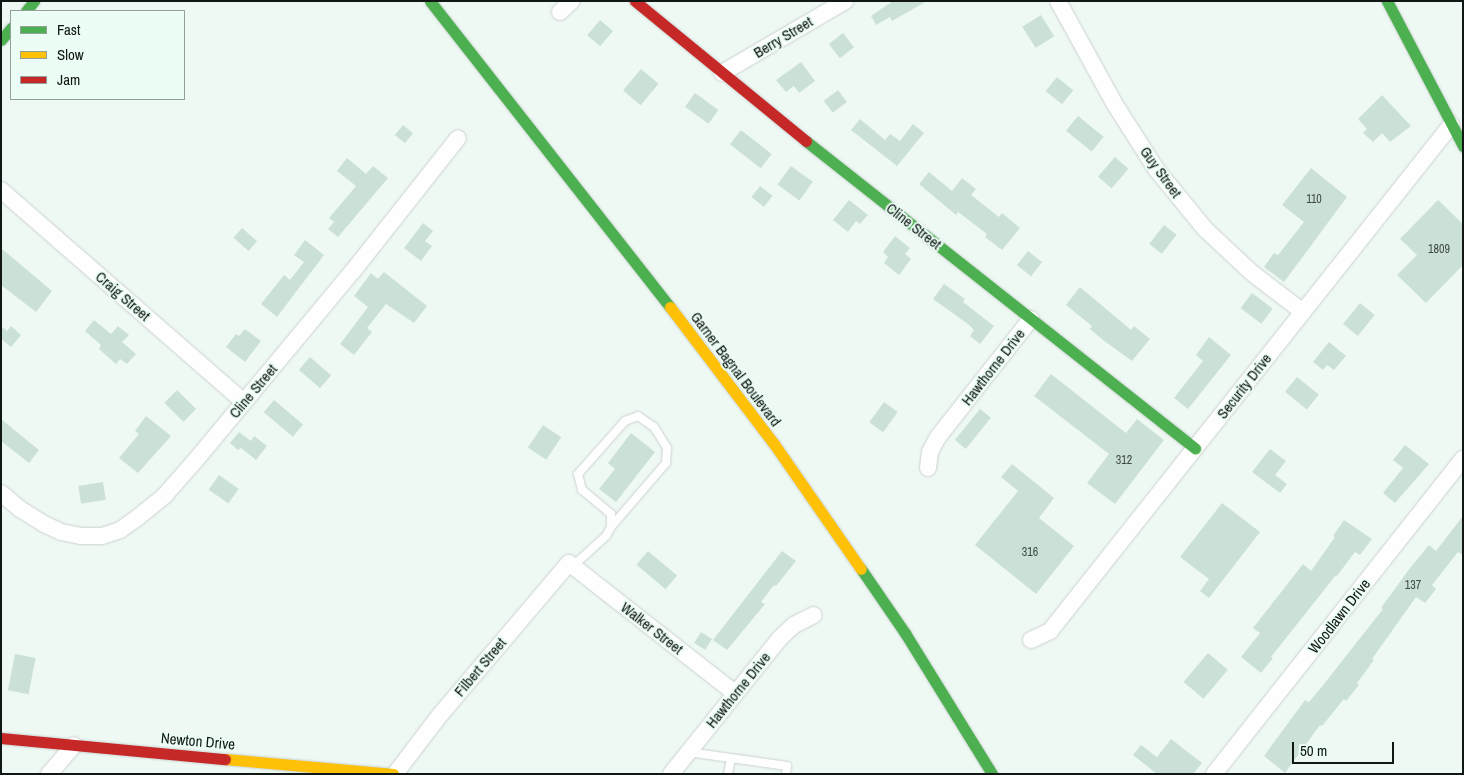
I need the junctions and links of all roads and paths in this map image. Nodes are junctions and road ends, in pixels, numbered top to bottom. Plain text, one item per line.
1 (430, 1) edge
2 (635, 1) edge
3 (845, 1) edge
4 (1058, 1) edge
5 (1387, 1) edge
6 (10, 29) edge
7 (1, 40) edge
8 (722, 73) junction
9 (1451, 125) junction
10 (458, 138) dead end
11 (1463, 146) edge
12 (1, 190) edge
13 (1303, 312) junction
14 (1031, 319) junction
15 (244, 402) junction
16 (1195, 448) junction
17 (1463, 459) edge
18 (928, 468) dead end
19 (1, 492) edge
20 (611, 527) junction
21 (571, 564) junction
22 (814, 615) dead end
23 (1031, 640) dead end
24 (735, 693) junction
25 (1, 738) edge
26 (74, 745) junction
27 (688, 752) junction
28 (220, 758) junction
29 (730, 758) junction
30 (49, 774) edge
31 (241, 774) edge
32 (394, 774) edge
33 (671, 774) edge
34 (728, 774) edge
35 (786, 774) edge
36 (992, 774) edge
37 (1214, 774) edge

1 - 36 main road, Garner Bagnal Boulevard
2 - 8 main road, Cline Street
3 - 8 street, Berry Street
4 - 13 street, Guy Street
5 - 9 main road
6 - 7 main road
8 - 14 main road, Cline Street
9 - 11 main road
9 - 13 street, Security Drive
10 - 15 street, Cline Street
12 - 15 street, Craig Street
13 - 16 street, Security Drive
14 - 16 main road, Cline Street
14 - 18 street, Hawthorne Drive
15 - 19 street, Cline Street
16 - 23 street, Security Drive
17 - 37 street, Woodlawn Drive
20 - 20 lane
20 - 21 lane
21 - 24 street, Walker Street
21 - 32 street, Filbert Street
22 - 24 street, Hawthorne Drive
24 - 27 street, Hawthorne Drive
25 - 26 main road, Newton Drive
26 - 28 main road, Newton Drive
26 - 30 street
27 - 29 lane
27 - 33 street, Hawthorne Drive
28 - 31 street
28 - 32 main road, Newton Drive
29 - 34 lane
29 - 35 lane

